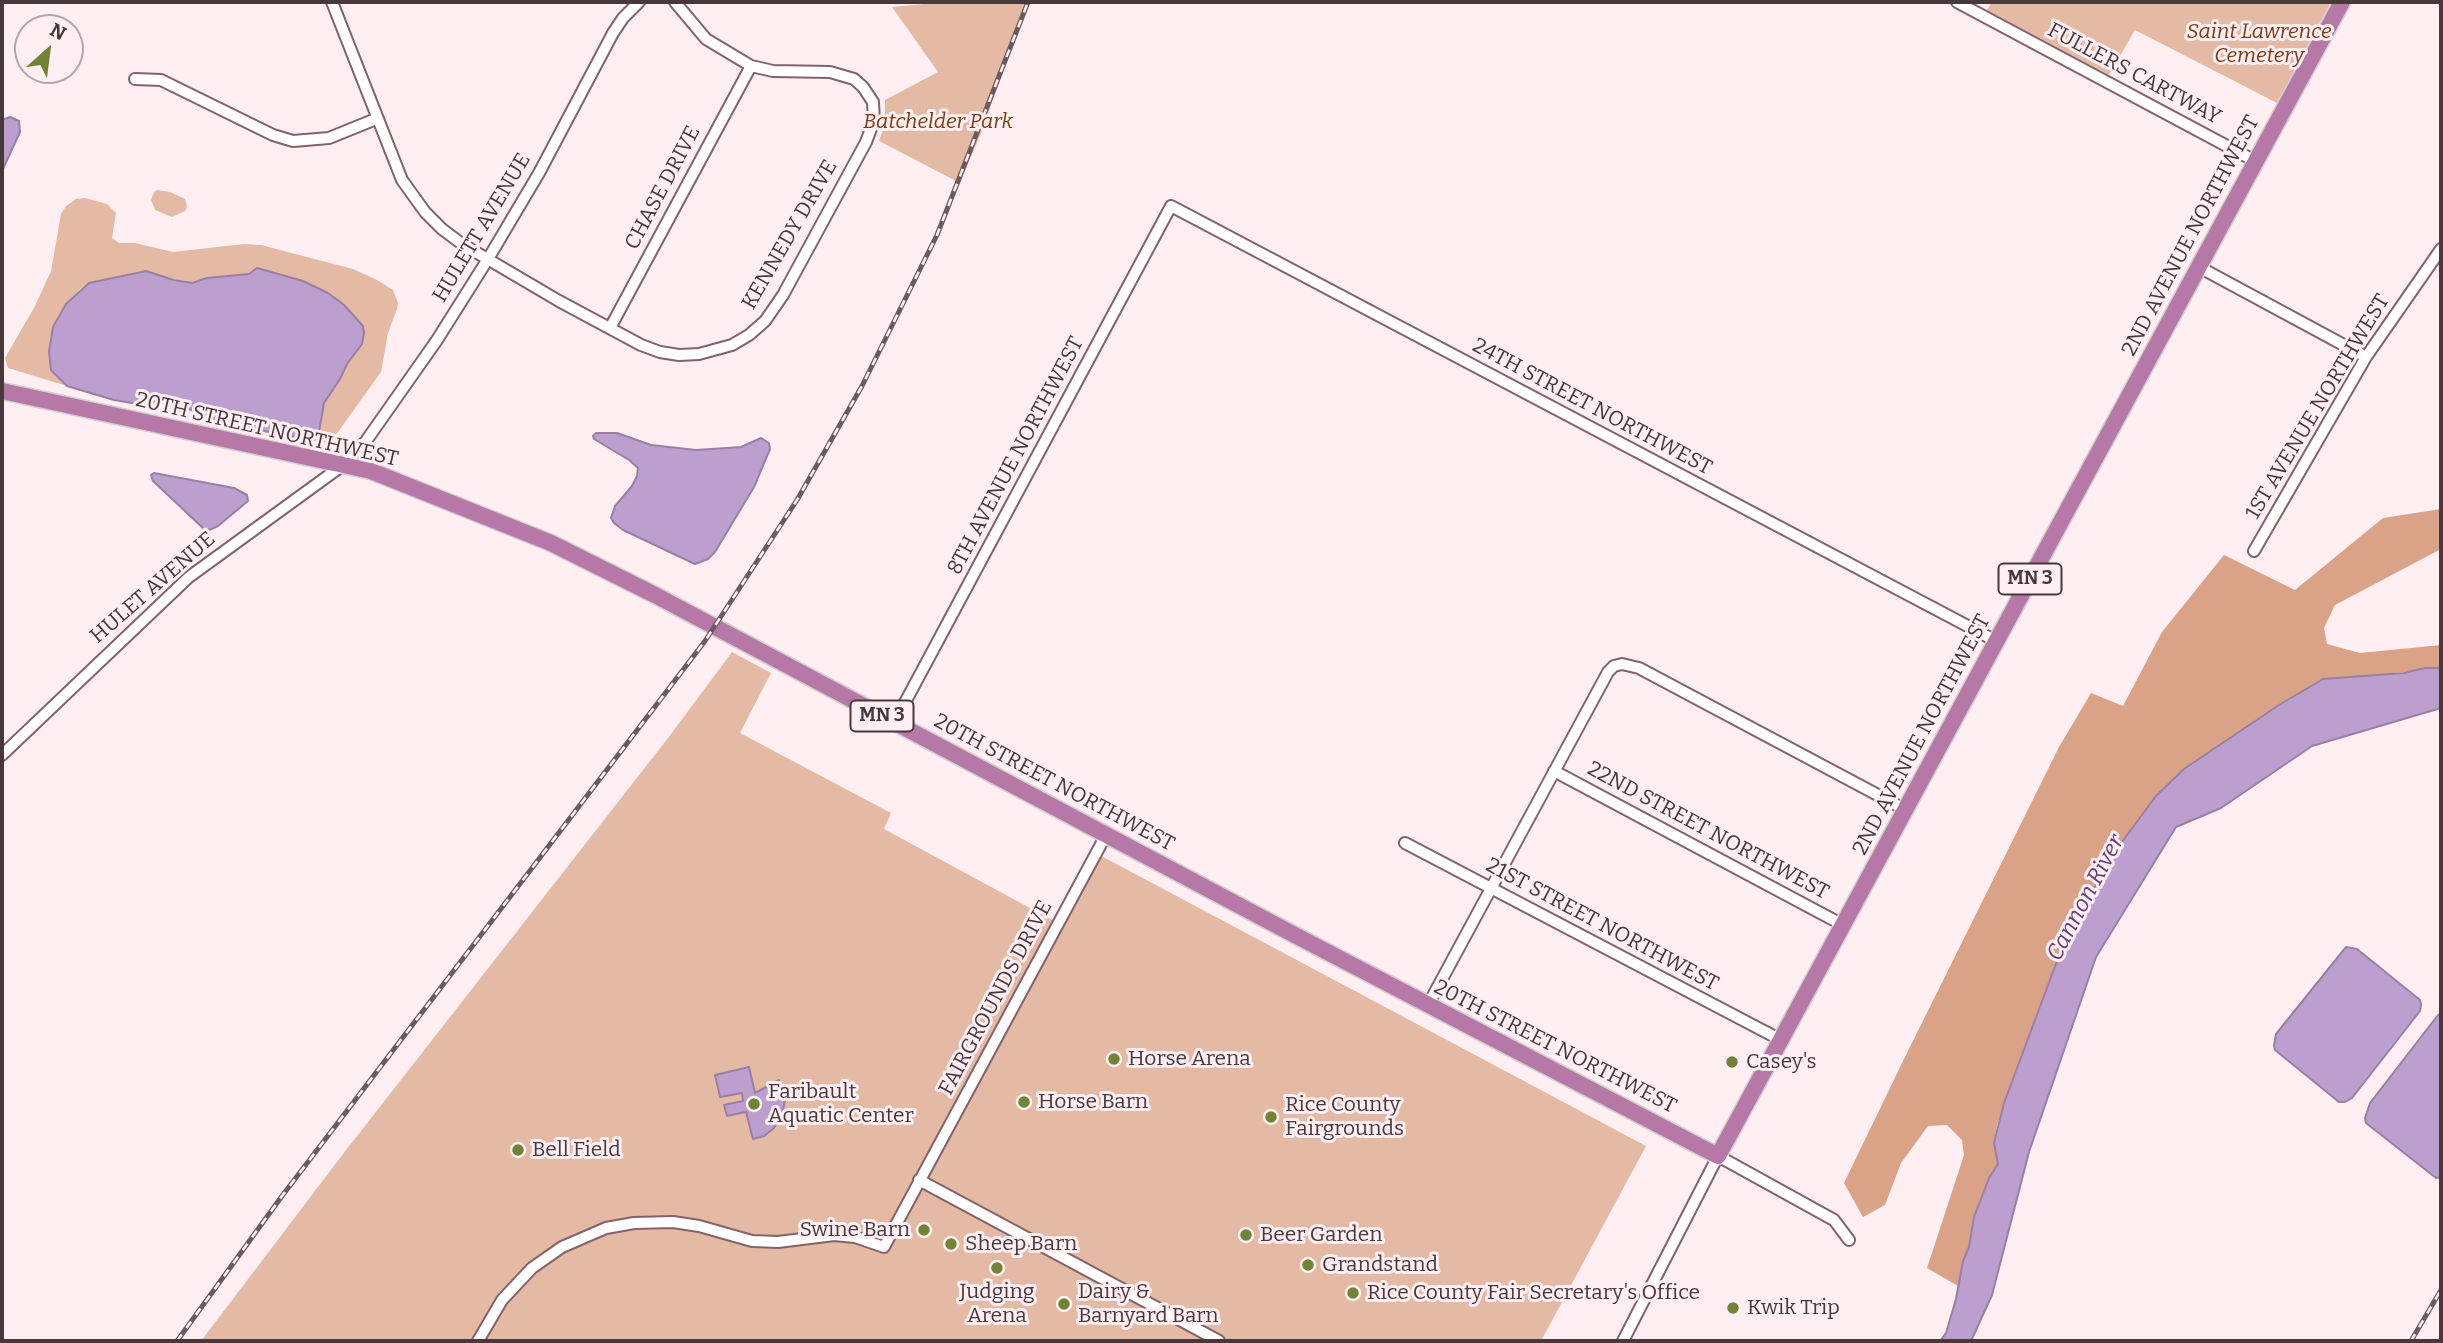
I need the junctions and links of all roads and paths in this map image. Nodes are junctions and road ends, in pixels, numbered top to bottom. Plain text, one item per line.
1 (332, 2) edge
2 (639, 2) edge
3 (675, 2) edge
4 (1957, 2) edge
5 (2342, 2) edge
6 (751, 66) junction
7 (135, 79) dead end
8 (376, 119) junction
9 (2255, 161) junction
10 (1171, 206) joint
11 (2441, 249) edge
12 (488, 260) junction
13 (2199, 267) junction
14 (610, 328) junction
15 (2366, 357) junction
16 (2, 391) edge
17 (343, 466) junction
18 (2253, 551) dead end
19 (1996, 642) junction
20 (894, 723) junction
21 (2, 755) edge
22 (1554, 771) junction
23 (1906, 810) junction
24 (1106, 835) junction
25 (1405, 843) dead end
26 (1491, 888) junction
27 (1843, 925) junction
28 (1428, 1005) junction
29 (1781, 1040) junction
30 (1718, 1156) junction
31 (919, 1180) junction
32 (1849, 1240) dead end
33 (478, 1341) edge
34 (1219, 1341) edge
35 (1623, 1341) edge

1 - 8 street, KENNEDY DRIVE
2 - 12 street, HULETT AVENUE
3 - 6 street, KENNEDY DRIVE
4 - 9 street, FULLERS CARTWAY
5 - 9 highway, 2ND AVENUE NORTHWEST / MN 3
6 - 14 street, CHASE DRIVE
6 - 14 street, KENNEDY DRIVE
7 - 8 street
8 - 12 street, KENNEDY DRIVE
9 - 13 highway, 2ND AVENUE NORTHWEST / MN 3
10 - 19 street, 24TH STREET NORTHWEST
10 - 20 street, 8TH AVENUE NORTHWEST
11 - 15 street, 1ST AVENUE NORTHWEST
12 - 14 street, KENNEDY DRIVE
12 - 17 street, HULETT AVENUE
13 - 15 street
13 - 19 highway, 2ND AVENUE NORTHWEST / MN 3
15 - 18 street, 1ST AVENUE NORTHWEST
16 - 17 highway, 20TH STREET NORTHWEST / MN 3
17 - 20 highway, 20TH STREET NORTHWEST / MN 3
17 - 21 street, HULET AVENUE
19 - 23 highway, 2ND AVENUE NORTHWEST / MN 3
20 - 24 highway, 20TH STREET NORTHWEST / MN 3
22 - 23 street
22 - 26 street
22 - 27 street, 22ND STREET NORTHWEST
23 - 27 highway, 2ND AVENUE NORTHWEST / MN 3
24 - 28 highway, 20TH STREET NORTHWEST / MN 3
24 - 31 street, FAIRGROUNDS DRIVE
25 - 26 street, 21ST STREET NORTHWEST
26 - 28 street
26 - 29 street, 21ST STREET NORTHWEST
27 - 29 highway, 2ND AVENUE NORTHWEST / MN 3
28 - 30 highway, 20TH STREET NORTHWEST / MN 3
29 - 30 highway, 2ND AVENUE NORTHWEST / MN 3
30 - 32 street, 20TH STREET NORTHWEST
30 - 35 street, 2ND AVENUE NORTHWEST
31 - 33 street, FAIRGROUNDS DRIVE
31 - 34 street

